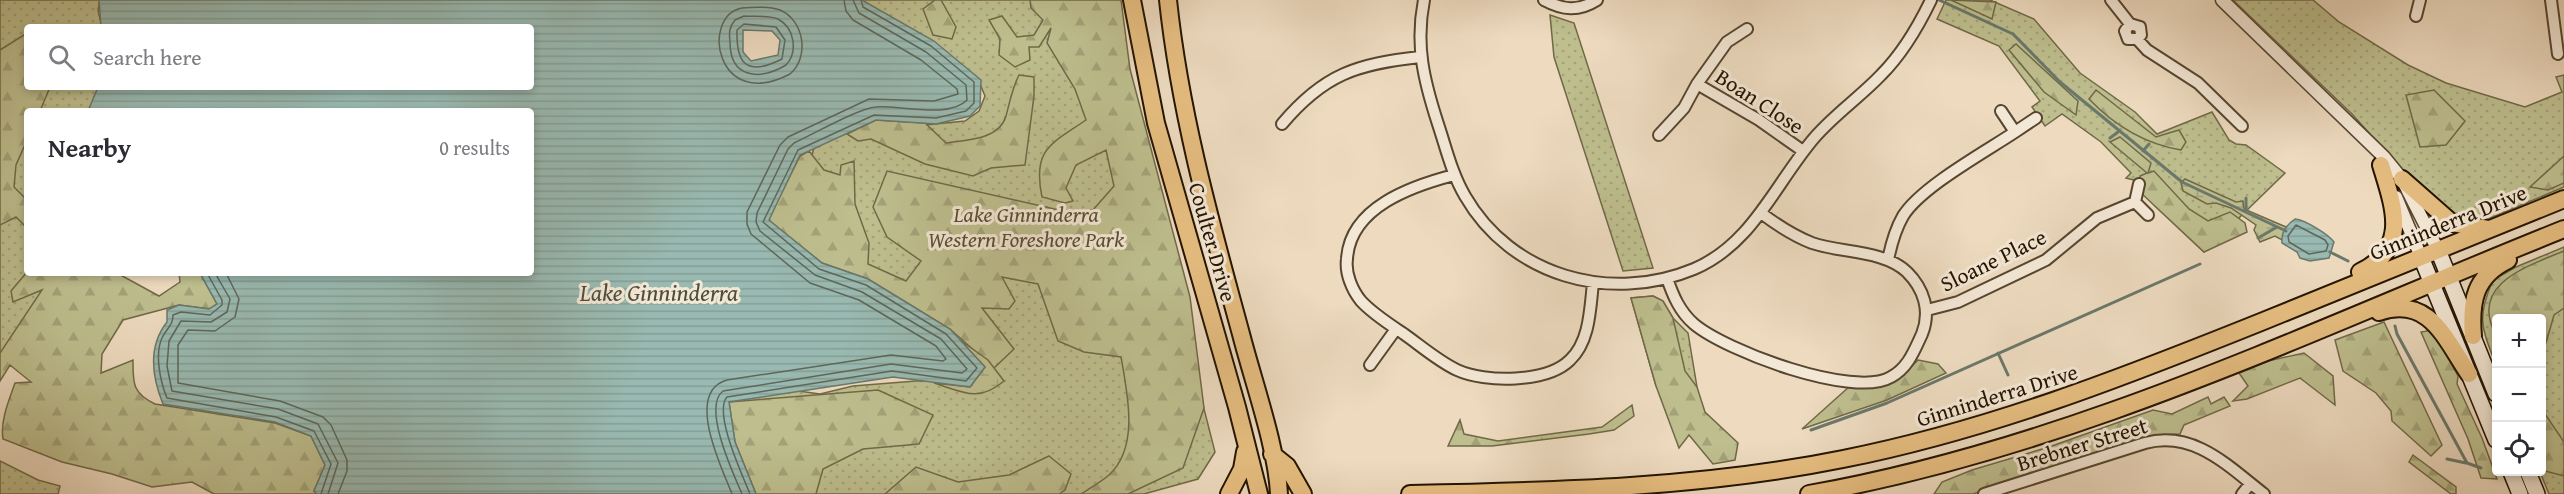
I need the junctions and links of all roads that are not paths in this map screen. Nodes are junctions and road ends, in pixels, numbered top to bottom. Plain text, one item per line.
1 (1424, 0) edge
2 (1544, 0) edge
3 (1597, 0) edge
4 (1931, 0) edge
5 (2111, 0) edge
6 (2222, 0) edge
7 (2420, 0) edge
8 (2551, 0) edge
9 (1168, 1) edge
10 (1132, 3) edge
11 (2416, 16) dead end
12 (1747, 29) dead end
13 (2558, 54) dead end
14 (1420, 57) junction
15 (1697, 84) junction
16 (2001, 111) dead end
17 (2036, 118) dead end
18 (1282, 124) dead end
19 (2242, 126) dead end
20 (2015, 132) junction
21 (1659, 135) dead end
22 (2363, 136) junction
23 (1803, 151) junction
24 (2381, 165) junction
25 (1454, 175) junction
26 (2402, 178) junction
27 (2139, 184) dead end
28 (2564, 199) edge
29 (2135, 202) junction
30 (1761, 213) junction
31 (2148, 215) dead end
32 (2491, 229) junction
33 (2561, 230) edge
34 (2439, 250) junction
35 (2421, 257) junction
36 (1888, 260) junction
37 (2449, 276) junction
38 (1667, 278) junction
39 (1593, 283) junction
40 (2431, 283) junction
41 (2306, 301) junction
42 (1927, 310) junction
43 (1396, 329) junction
44 (2318, 331) junction
45 (2473, 336) junction
46 (1371, 365) dead end
47 (2469, 374) junction
48 (2492, 384) edge
49 (2492, 430) edge
50 (1246, 445) junction
51 (1272, 454) junction
52 (2513, 476) edge
53 (2529, 476) edge
54 (2250, 484) junction
55 (1229, 494) edge
56 (1259, 494) edge
57 (1279, 494) edge
58 (1304, 494) edge
59 (1410, 494) edge
60 (1809, 494) edge
61 (1984, 494) edge
62 (2242, 494) edge
63 (2264, 494) edge
64 (2520, 494) edge
65 (2537, 494) edge

1 - 14 street
2 - 3 street
4 - 23 street
5 - 19 street
6 - 22 street
7 - 11 street
8 - 13 street
9 - 51 main road, Coulter Drive
10 - 50 main road, Coulter Drive
12 - 15 street, Boan Close
14 - 18 street
14 - 25 street
15 - 21 street, Boan Close
15 - 23 street, Boan Close
16 - 20 street
17 - 20 street
20 - 36 street
22 - 24 street
22 - 26 street
23 - 30 street
24 - 35 street
24 - 41 main road
25 - 39 street
25 - 43 street
26 - 32 main road
26 - 34 street
27 - 29 street
28 - 32 main road, Ginninderra Drive
29 - 31 street
29 - 42 street, Sloane Place
30 - 36 street
30 - 38 street
32 - 34 main road, Ginninderra Drive
33 - 37 main road
33 - 45 main road
34 - 35 main road, Ginninderra Drive
34 - 37 main road
35 - 40 main road
35 - 41 main road, Ginninderra Drive
36 - 42 street
37 - 40 main road
37 - 45 main road
38 - 39 street
38 - 42 street
39 - 43 street
40 - 44 main road
40 - 47 main road
41 - 59 main road, Ginninderra Drive
43 - 46 street
44 - 47 main road
44 - 60 main road
45 - 48 main road
47 - 49 main road
50 - 55 main road
50 - 56 main road, Coulter Drive
51 - 57 main road, Coulter Drive
51 - 58 main road
52 - 64 main road
53 - 65 main road
54 - 61 street, Brebner Street
54 - 62 street
54 - 63 street, Brebner Street

